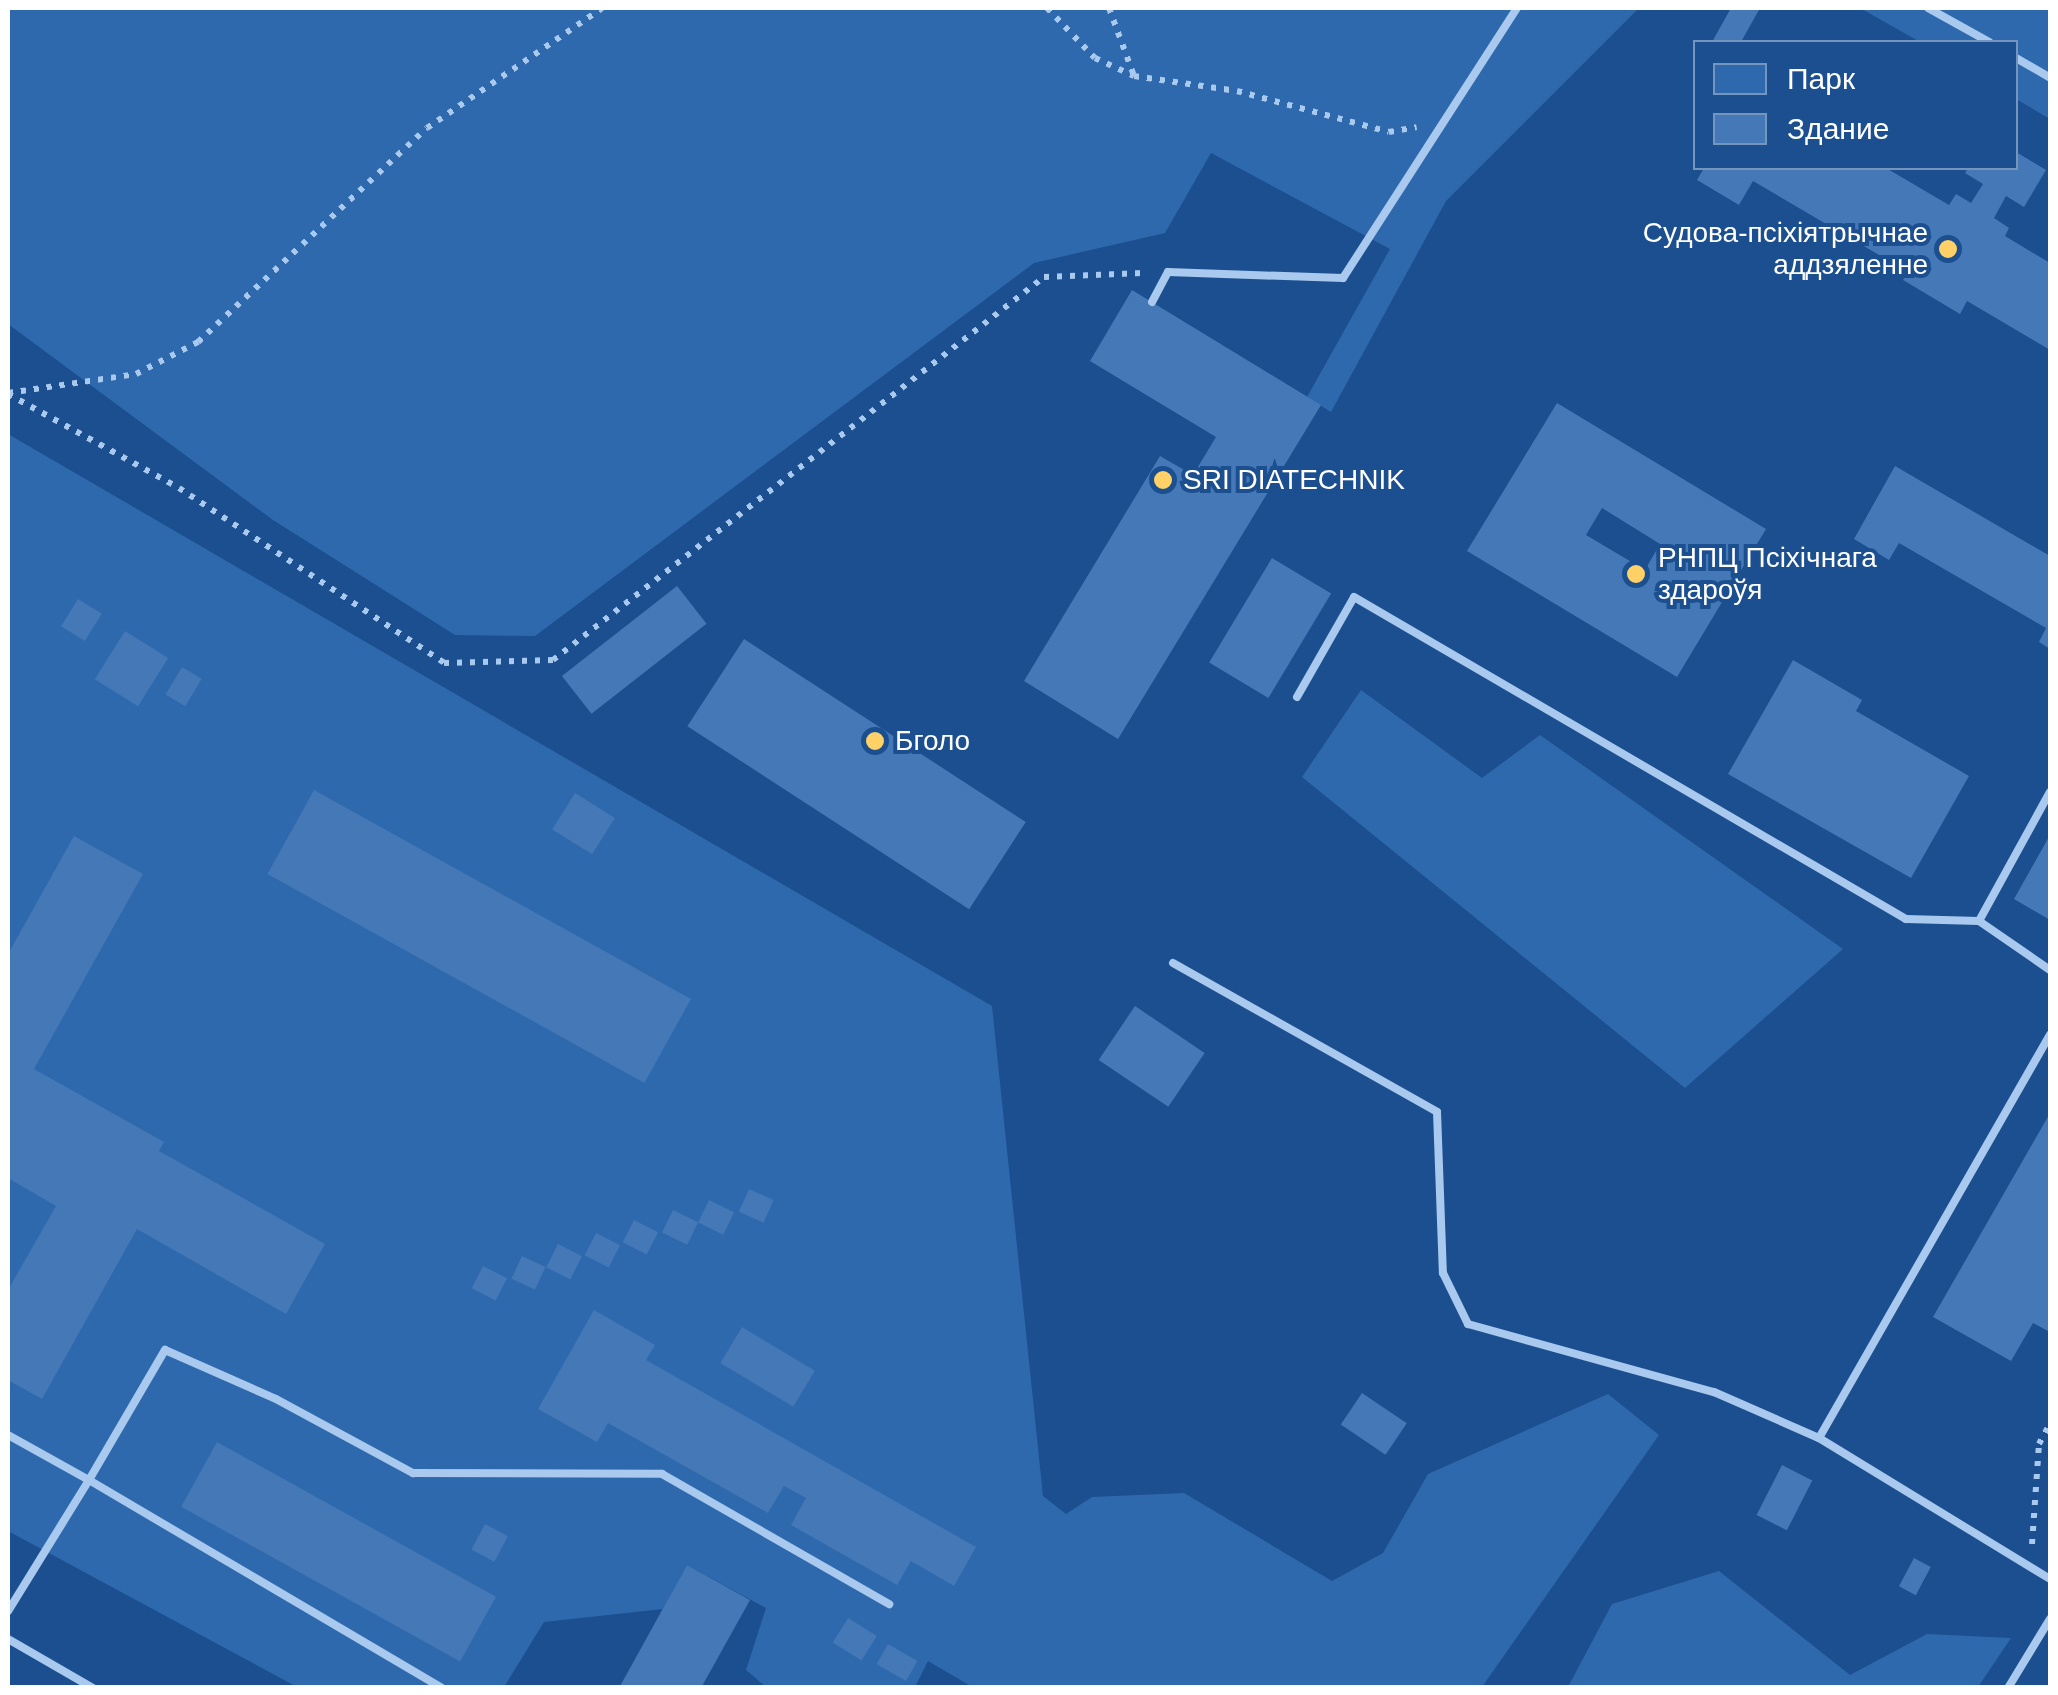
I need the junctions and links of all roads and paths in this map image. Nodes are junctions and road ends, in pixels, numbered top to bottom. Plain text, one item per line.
1 (602, 8) edge
2 (1047, 8) edge
3 (1109, 8) edge
4 (1517, 8) edge
5 (1928, 8) edge
6 (1984, 40) edge
7 (2018, 59) edge
8 (1134, 76) junction
9 (2050, 78) edge
10 (1443, 123) junction
11 (1168, 272) junction
12 (1152, 302) dead end
13 (8, 393) edge
14 (1297, 698) dead end
15 (2050, 792) edge
16 (1980, 922) junction
17 (1173, 963) dead end
18 (2050, 970) edge
19 (2050, 1036) edge
20 (2050, 1423) edge
21 (8, 1435) edge
22 (1820, 1438) junction
23 (2050, 1443) edge
24 (2039, 1444) junction
25 (88, 1480) junction
26 (2030, 1567) junction
27 (2050, 1579) edge
28 (889, 1604) dead end
29 (8, 1611) edge
30 (2050, 1619) edge
31 (8, 1638) edge
32 (93, 1688) edge
33 (442, 1688) edge
34 (2008, 1688) edge

1 - 13 path
2 - 8 path
3 - 8 path
4 - 10 lane
5 - 6 lane
7 - 9 lane
8 - 10 path
10 - 11 lane
11 - 12 lane
11 - 13 path
14 - 16 lane
15 - 16 lane
16 - 18 lane
17 - 22 lane
19 - 22 lane
20 - 24 path
21 - 25 lane
22 - 26 lane
23 - 24 path
24 - 26 path
25 - 28 lane
25 - 29 lane
25 - 33 lane
26 - 27 lane
30 - 34 lane
31 - 32 lane

